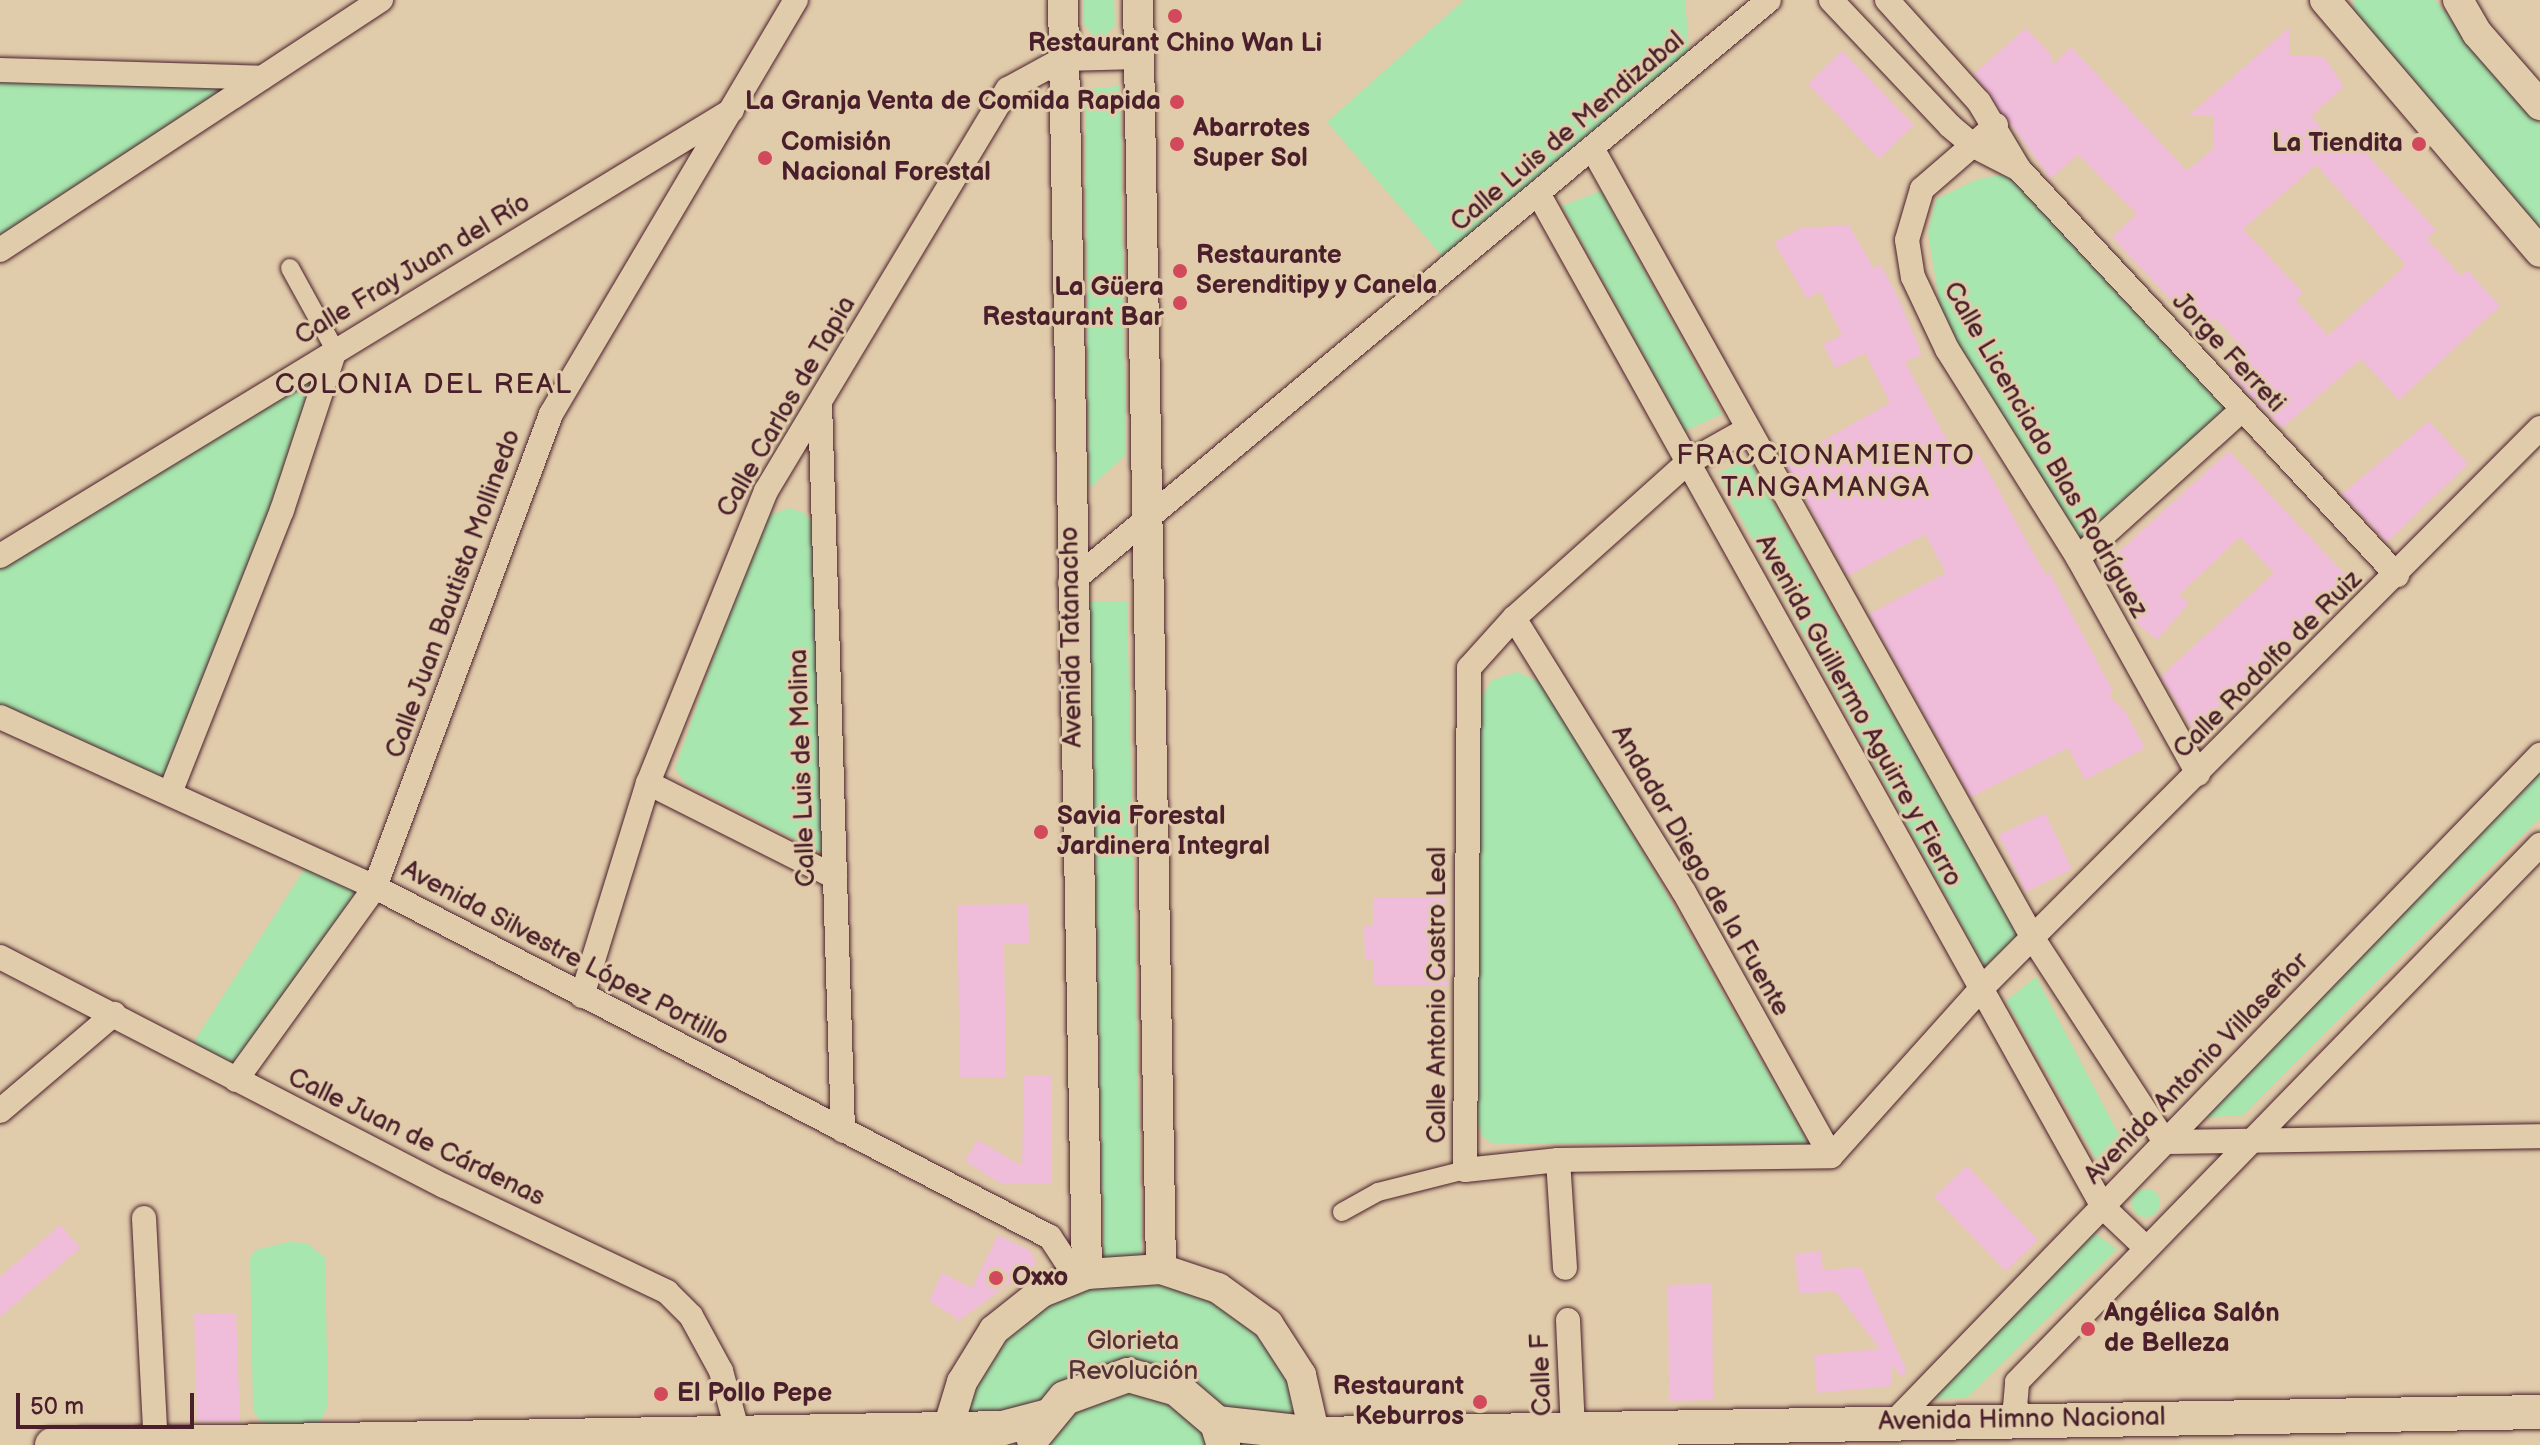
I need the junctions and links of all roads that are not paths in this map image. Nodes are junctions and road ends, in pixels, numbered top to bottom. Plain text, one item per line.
1 (381, 0) edge
2 (796, 0) edge
3 (1063, 0) edge
4 (1138, 0) edge
5 (1769, 0) edge
6 (1831, 0) edge
7 (1887, 0) edge
8 (2458, 0) edge
9 (2333, 4) edge
10 (1139, 57) junction
11 (1063, 59) junction
12 (0, 70) edge
13 (262, 78) junction
14 (2540, 105) edge
15 (734, 108) junction
16 (1996, 125) junction
17 (1974, 146) junction
18 (1592, 148) junction
19 (2019, 169) junction
20 (1538, 193) junction
21 (0, 250) edge
22 (2540, 252) edge
23 (290, 268) dead end
24 (335, 350) junction
25 (820, 403) junction
26 (2243, 409) junction
27 (2540, 428) edge
28 (1746, 430) junction
29 (1687, 463) junction
30 (1147, 523) junction
31 (0, 556) edge
32 (2078, 558) junction
33 (2397, 575) junction
34 (1070, 583) junction
35 (1514, 618) junction
36 (0, 717) edge
37 (2540, 755) edge
38 (2198, 774) junction
39 (648, 783) junction
40 (170, 793) junction
41 (2540, 845) edge
42 (835, 877) junction
43 (375, 887) junction
44 (2034, 940) junction
45 (0, 957) edge
46 (1981, 989) junction
47 (582, 996) junction
48 (114, 1014) junction
49 (236, 1080) junction
50 (0, 1111) edge
51 (843, 1131) junction
52 (2540, 1136) edge
53 (2251, 1138) junction
54 (2165, 1142) junction
55 (1831, 1156) junction
56 (1558, 1160) junction
57 (1465, 1170) junction
58 (2103, 1207) junction
59 (1342, 1212) dead end
60 (144, 1218) dead end
61 (2144, 1246) junction
62 (1565, 1268) dead end
63 (1161, 1269) junction
64 (1082, 1276) junction
65 (1568, 1320) dead end
66 (2540, 1412) edge
67 (2026, 1420) junction
68 (1894, 1422) junction
69 (1573, 1429) junction
70 (1038, 1431) edge
71 (738, 1433) junction
72 (1220, 1434) edge
73 (949, 1437) edge
74 (1317, 1439) edge
75 (156, 1444) edge
76 (52, 1445) edge

1 - 13 street
2 - 15 street, Calle Juan Bautista Mollinedo
3 - 11 street, Avenida Tatanacho
4 - 10 street
5 - 18 street, Calle Luis de Mendizabal
6 - 17 street, Jorge Ferreti
7 - 16 street, Jorge Ferreti
8 - 14 street
9 - 22 street
10 - 11 street, Calle Carlos de Tapia
10 - 30 street
11 - 25 street, Calle Carlos de Tapia
11 - 34 street, Avenida Tatanacho
12 - 13 street
13 - 21 street
15 - 24 street, Calle Fray Juan del Río
15 - 43 street, Calle Juan Bautista Mollinedo
16 - 17 street, Calle Licenciado Blas Rodríguez
16 - 19 street, Jorge Ferreti
17 - 19 street, Jorge Ferreti
17 - 32 street, Calle Licenciado Blas Rodríguez
18 - 20 street, Calle Luis de Mendizabal
18 - 28 street, Avenida Guillermo Aguirre y Fierro
19 - 26 street, Jorge Ferreti
20 - 29 street, Avenida Guillermo Aguirre y Fierro
20 - 30 street, Calle Luis de Mendizabal
23 - 24 street
24 - 31 street, Calle Fray Juan del Río
24 - 40 street
25 - 39 street, Calle Carlos de Tapia
25 - 42 street, Calle Luis de Molina
26 - 32 street
26 - 33 street, Jorge Ferreti
27 - 33 street, Calle Rodolfo de Ruiz
28 - 29 street, Calle Antonio Castro Leal
28 - 44 street, Avenida Guillermo Aguirre y Fierro
29 - 35 street, Calle Antonio Castro Leal
29 - 46 street, Avenida Guillermo Aguirre y Fierro
30 - 34 street, Calle Luis de Mendizabal
30 - 63 street
32 - 38 street, Calle Licenciado Blas Rodríguez
33 - 38 street, Calle Rodolfo de Ruiz
34 - 64 street, Avenida Tatanacho
35 - 55 street, Andador Diego de la Fuente
35 - 57 street, Calle Antonio Castro Leal
36 - 40 street, Avenida Silvestre López Portillo
37 - 54 street, Avenida Antonio Villaseñor
38 - 44 street, Calle Rodolfo de Ruiz
39 - 42 street
39 - 47 street, Calle Carlos de Tapia
40 - 43 street, Avenida Silvestre López Portillo
41 - 53 street
42 - 51 street, Calle Luis de Molina
43 - 47 street, Avenida Silvestre López Portillo
43 - 49 street, Calle Juan Bautista Mollinedo
44 - 46 street
44 - 54 street, Avenida Guillermo Aguirre y Fierro
45 - 48 street, Calle Juan de Cárdenas
46 - 55 street
46 - 58 street, Avenida Guillermo Aguirre y Fierro
47 - 51 street, Avenida Silvestre López Portillo
48 - 49 street, Calle Juan de Cárdenas
48 - 50 street
49 - 71 street, Calle Juan de Cárdenas
51 - 64 street, Avenida Silvestre López Portillo
52 - 53 street
53 - 54 street
53 - 61 street
54 - 58 street, Avenida Antonio Villaseñor
55 - 56 street, Calle Antonio Castro Leal
56 - 57 street, Calle Antonio Castro Leal
56 - 62 street
57 - 59 street
58 - 61 street, Avenida Guillermo Aguirre y Fierro
58 - 68 street, Avenida Antonio Villaseñor
60 - 75 street
61 - 67 street
63 - 64 street
63 - 74 street
64 - 73 street
65 - 69 street, Calle F
66 - 67 main road, Avenida Himno Nacional
67 - 68 main road, Avenida Himno Nacional
68 - 69 main road, Avenida Himno Nacional
69 - 74 main road, Avenida Himno Nacional
70 - 72 main road
70 - 73 main road
71 - 73 main road
71 - 75 main road
72 - 74 main road, Avenida Himno Nacional
75 - 76 main road

